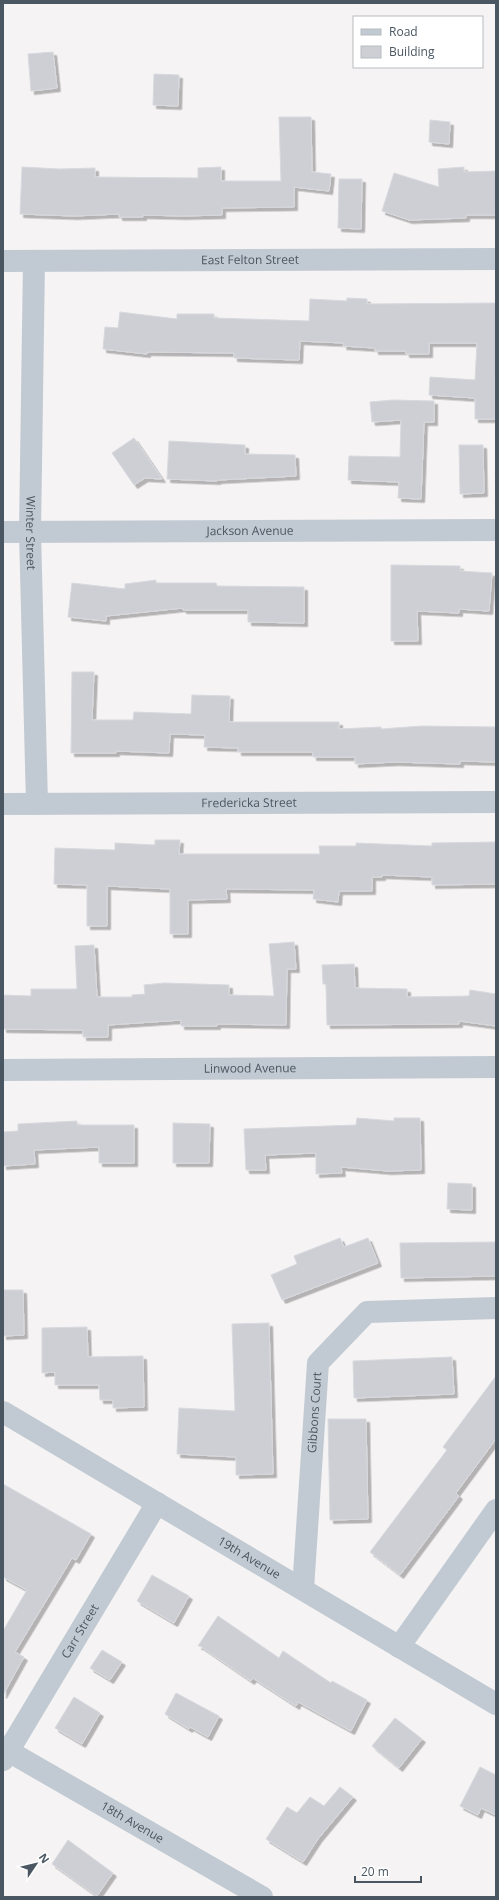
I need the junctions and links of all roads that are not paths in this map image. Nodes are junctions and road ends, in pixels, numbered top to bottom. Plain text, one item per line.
1 (496, 259) edge
2 (3, 261) edge
3 (34, 261) junction
4 (496, 530) edge
5 (3, 532) edge
6 (30, 532) junction
7 (496, 802) edge
8 (3, 804) edge
9 (37, 804) junction
10 (496, 1067) edge
11 (3, 1070) edge
12 (496, 1308) edge
13 (3, 1412) edge
14 (157, 1503) junction
15 (496, 1510) edge
16 (303, 1590) junction
17 (399, 1647) junction
18 (496, 1704) edge
19 (5, 1753) edge
20 (262, 1897) edge

1 - 3 street, East Felton Street
2 - 3 street, East Felton Street
3 - 6 street, Winter Street
4 - 6 street, Jackson Avenue
5 - 6 street, Jackson Avenue
6 - 9 street, Winter Street
7 - 9 street, Fredericka Street
8 - 9 street, Fredericka Street
10 - 11 street, Linwood Avenue
12 - 16 street, Gibbons Court
13 - 14 street, 19th Avenue
14 - 16 street, 19th Avenue
14 - 19 street, Carr Street
15 - 17 street
16 - 17 street, 19th Avenue
17 - 18 street, 19th Avenue
19 - 20 street, 18th Avenue

